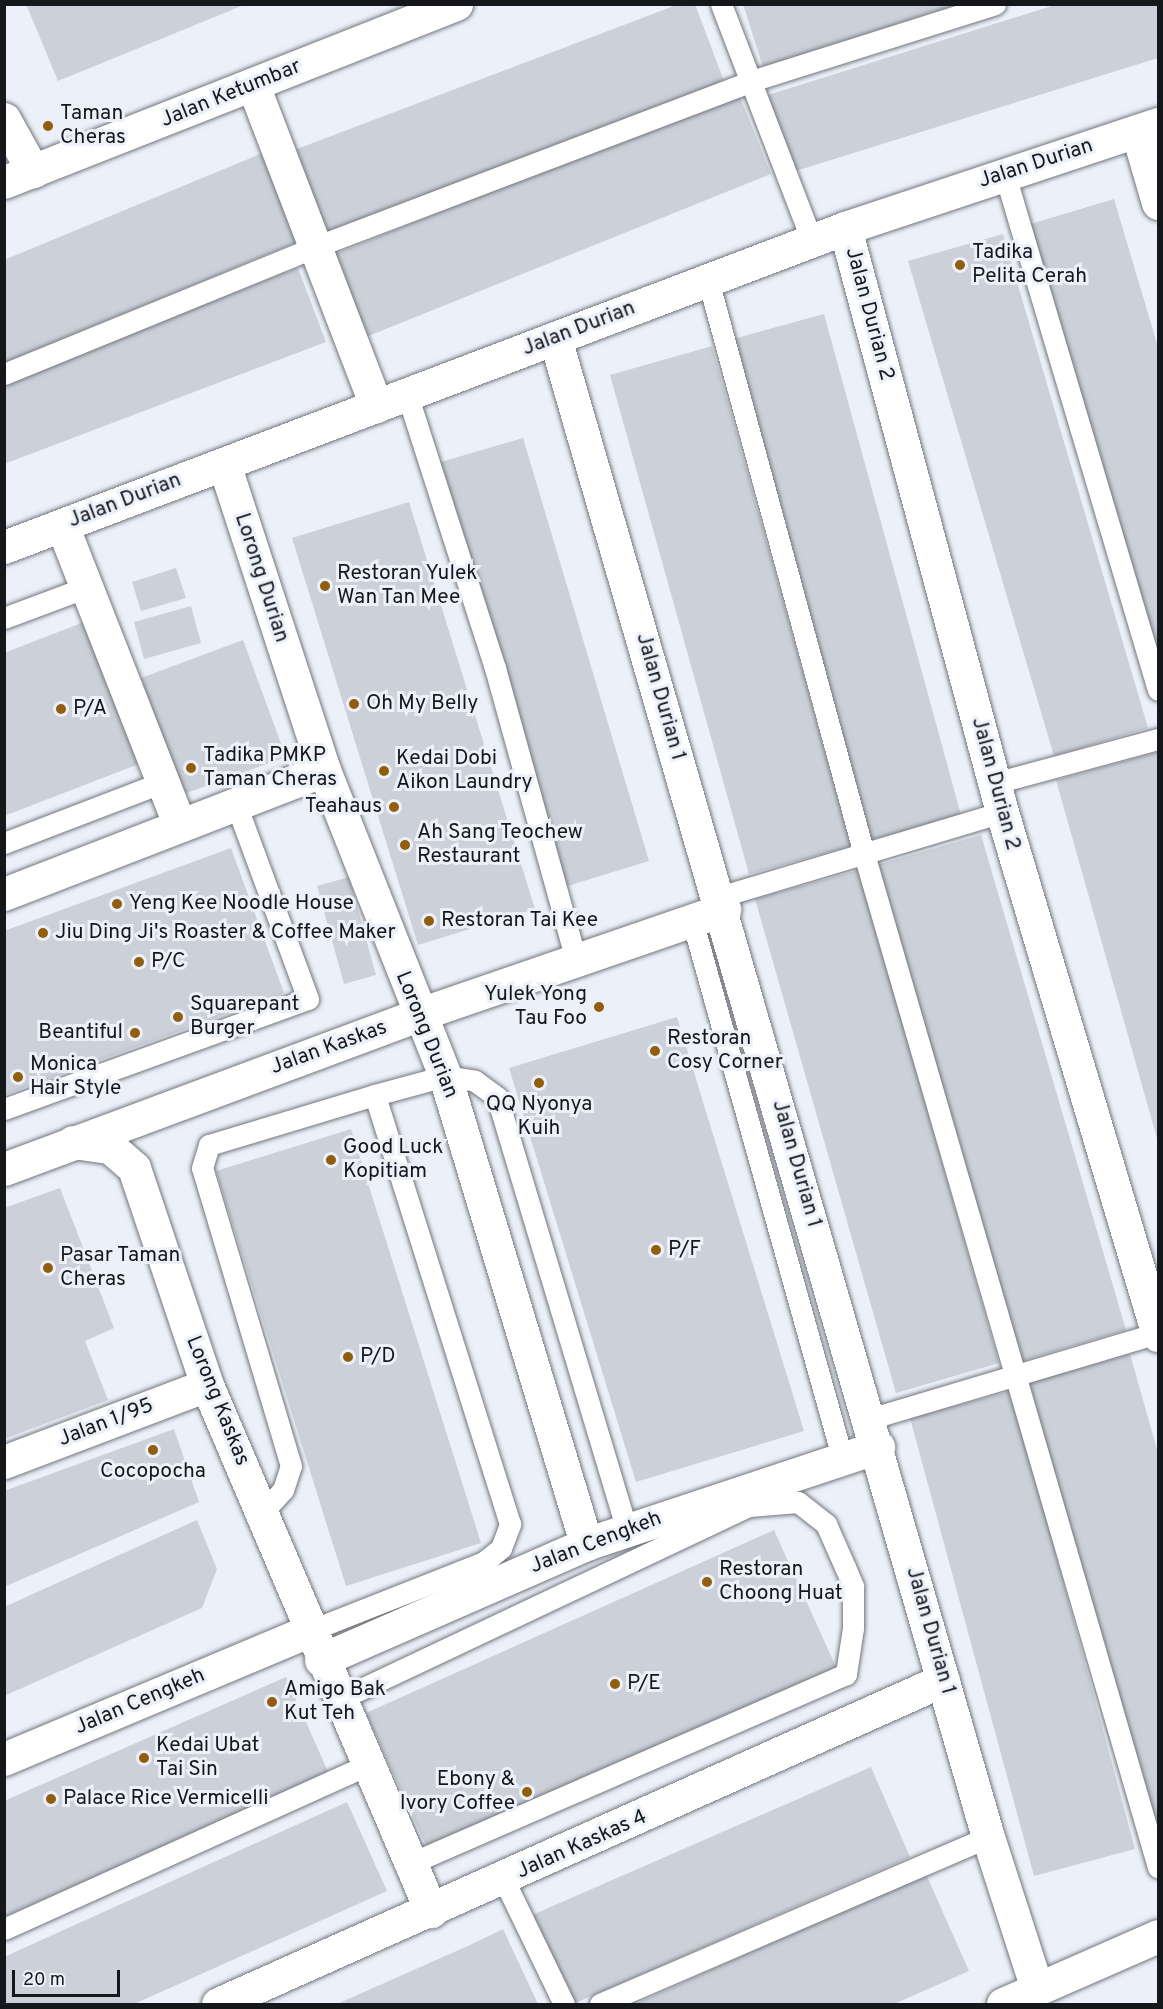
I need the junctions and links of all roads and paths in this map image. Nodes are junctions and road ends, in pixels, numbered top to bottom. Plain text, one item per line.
1 (456, 4) edge
2 (721, 4) edge
3 (995, 4) edge
4 (751, 81) junction
5 (253, 85) junction
6 (4, 119) edge
7 (1148, 128) edge
8 (1005, 175) junction
9 (19, 177) edge
10 (1158, 203) edge
11 (845, 228) junction
12 (812, 241) junction
13 (315, 247) junction
14 (708, 280) junction
15 (555, 338) junction
16 (4, 374) edge
17 (407, 394) junction
18 (376, 406) junction
19 (224, 464) junction
20 (62, 525) junction
21 (4, 547) edge
22 (87, 587) junction
23 (4, 618) edge
24 (1158, 690) edge
25 (1158, 740) edge
26 (324, 770) junction
27 (163, 782) junction
28 (998, 798) junction
29 (236, 804) junction
30 (180, 826) junction
31 (4, 843) edge
32 (864, 854) junction
33 (4, 894) edge
34 (721, 903) junction
35 (692, 920) junction
36 (576, 961) junction
37 (417, 1015) junction
38 (445, 1076) junction
39 (375, 1095) junction
40 (166, 1107) junction
41 (4, 1109) edge
42 (73, 1142) junction
43 (4, 1168) edge
44 (134, 1168) junction
45 (1155, 1319) edge
46 (1019, 1375) junction
47 (207, 1385) junction
48 (873, 1433) junction
49 (842, 1457) junction
50 (4, 1462) edge
51 (262, 1513) junction
52 (627, 1529) junction
53 (586, 1544) junction
54 (315, 1646) junction
55 (944, 1680) junction
56 (339, 1700) junction
57 (4, 1759) edge
58 (367, 1765) junction
59 (987, 1837) junction
60 (410, 1864) junction
61 (1158, 1867) edge
62 (504, 1880) junction
63 (431, 1911) junction
64 (4, 1929) edge
65 (1158, 1935) edge
66 (1037, 1989) junction
67 (218, 2004) edge
68 (564, 2004) edge
69 (600, 2004) edge
70 (1002, 2004) edge

1 - 5 street, Jalan Ketumbar
2 - 4 lane
3 - 4 lane
4 - 12 lane
4 - 13 lane
5 - 9 street, Jalan Ketumbar
5 - 13 street
6 - 9 street
7 - 8 street, Jalan Durian
7 - 10 street
8 - 11 street, Jalan Durian
8 - 24 lane
11 - 12 street, Jalan Durian
11 - 28 street, Jalan Durian 2
12 - 14 street, Jalan Durian
13 - 16 lane
13 - 18 street
14 - 15 street, Jalan Durian
14 - 32 lane
15 - 17 street, Jalan Durian
15 - 34 street, Jalan Durian 1
17 - 18 street, Jalan Durian
17 - 36 lane
18 - 19 street, Jalan Durian
19 - 20 street, Jalan Durian
19 - 26 street, Lorong Durian
20 - 21 street, Jalan Durian
20 - 22 street
22 - 23 lane
22 - 27 street
25 - 28 lane
26 - 29 street
26 - 37 street, Lorong Durian
27 - 30 street
27 - 31 lane
28 - 32 lane
28 - 45 street, Jalan Durian 2
29 - 30 street
29 - 41 lane
30 - 33 street
32 - 34 lane
32 - 46 lane
34 - 35 street, Jalan Kaskas
34 - 48 street, Jalan Durian 1
35 - 36 street, Jalan Kaskas
35 - 49 lane
36 - 37 street, Jalan Kaskas
37 - 38 street, Lorong Durian
37 - 40 street, Jalan Kaskas
38 - 39 lane
38 - 52 lane
38 - 53 street, Lorong Durian
39 - 51 lane
39 - 54 lane
40 - 42 street, Jalan Kaskas
40 - 44 street
42 - 43 street, Jalan Kaskas
42 - 44 street
44 - 47 street, Lorong Kaskas
45 - 46 lane
46 - 48 lane
46 - 61 lane
47 - 50 street, Jalan 1/95
47 - 51 street, Lorong Kaskas
48 - 49 street, Jalan Cengkeh
48 - 55 street, Jalan Durian 1
49 - 52 street, Jalan Cengkeh
51 - 54 street, Lorong Kaskas
52 - 53 street, Jalan Cengkeh
53 - 54 street, Jalan Cengkeh
54 - 56 street, Lorong Kaskas
54 - 57 street, Jalan Cengkeh
55 - 59 street, Jalan Durian 1
55 - 62 street, Jalan Kaskas 4
56 - 58 street, Lorong Kaskas
56 - 60 lane
58 - 60 street, Lorong Kaskas
58 - 64 lane
59 - 66 street, Jalan Durian 1
59 - 69 lane
60 - 63 street, Lorong Kaskas
62 - 63 street, Jalan Kaskas 4
62 - 68 lane
63 - 67 street, Jalan Kaskas 4
65 - 66 street
66 - 70 street

